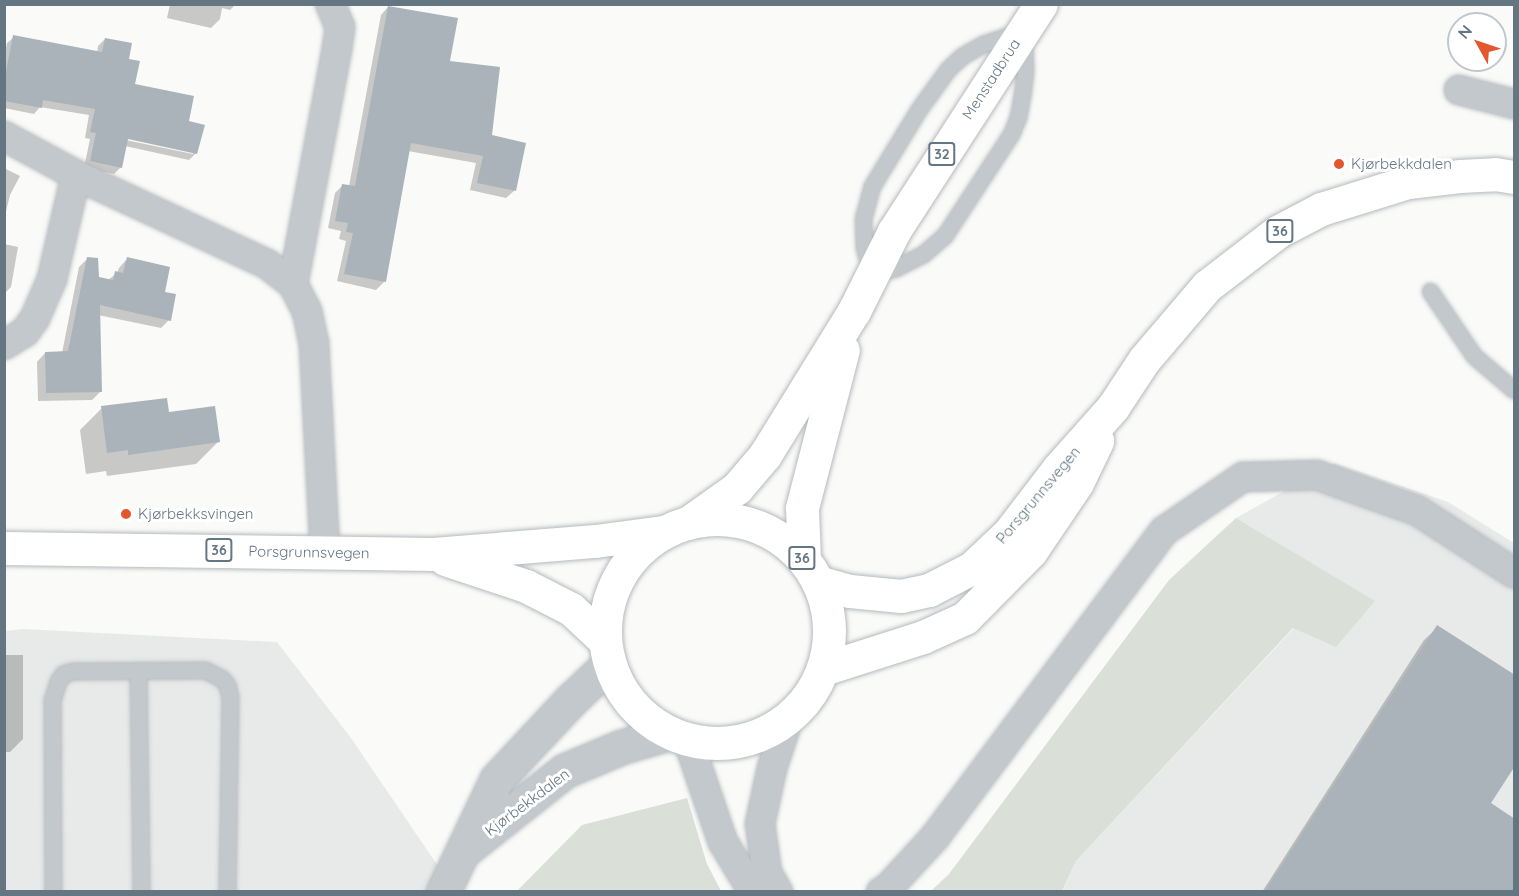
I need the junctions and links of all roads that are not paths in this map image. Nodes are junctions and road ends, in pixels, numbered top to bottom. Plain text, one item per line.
1 (339, 12) edge
2 (1032, 17) edge
3 (1459, 90) dead end
4 (1515, 104) edge
5 (4, 136) edge
6 (76, 175) junction
7 (1515, 177) edge
8 (871, 275) junction
9 (293, 284) junction
10 (1430, 291) dead end
11 (854, 311) junction
12 (4, 345) edge
13 (1515, 390) edge
14 (1113, 407) junction
15 (676, 527) junction
16 (4, 548) edge
17 (325, 552) junction
18 (433, 554) junction
19 (811, 571) junction
20 (1515, 573) edge
21 (607, 652) junction
22 (823, 669) junction
23 (138, 670) junction
24 (789, 717) junction
25 (678, 737) junction
26 (458, 855) junction
27 (53, 891) edge
28 (141, 891) edge
29 (227, 891) edge
30 (443, 891) edge
31 (764, 891) edge
32 (778, 891) edge
33 (880, 891) edge

1 - 9 street
2 - 8 main road, Menstadbrua / 32
2 - 8 lane
2 - 8 lane
3 - 4 street
5 - 6 street
6 - 9 street
6 - 12 street
7 - 14 main road, Porsgrunnsvegen / 36
8 - 11 main road, Menstadbrua / 32
9 - 17 street
10 - 13 lane
11 - 15 main road, Menstadbrua / 32
11 - 19 main road, Menstadbrua / 32
14 - 19 main road, Porsgrunnsvegen / 36
14 - 22 main road, Porsgrunnsvegen / 36
15 - 18 main road, Porsgrunnsvegen / 36
15 - 19 main road, 36
15 - 21 main road, Menstadbrua
16 - 17 main road, Porsgrunnsvegen / 36
17 - 18 main road, Porsgrunnsvegen / 36
18 - 21 main road, Porsgrunnsvegen / 36
19 - 22 main road, 36
20 - 33 street
21 - 25 main road, 36
21 - 26 street, Kjørbekkdalen
22 - 24 main road, 36
23 - 27 lane
23 - 28 lane
23 - 29 lane
24 - 25 main road, 36
24 - 32 street
25 - 26 street, Kjørbekkdalen
25 - 31 street
26 - 30 street, Kjørbekkdalen

